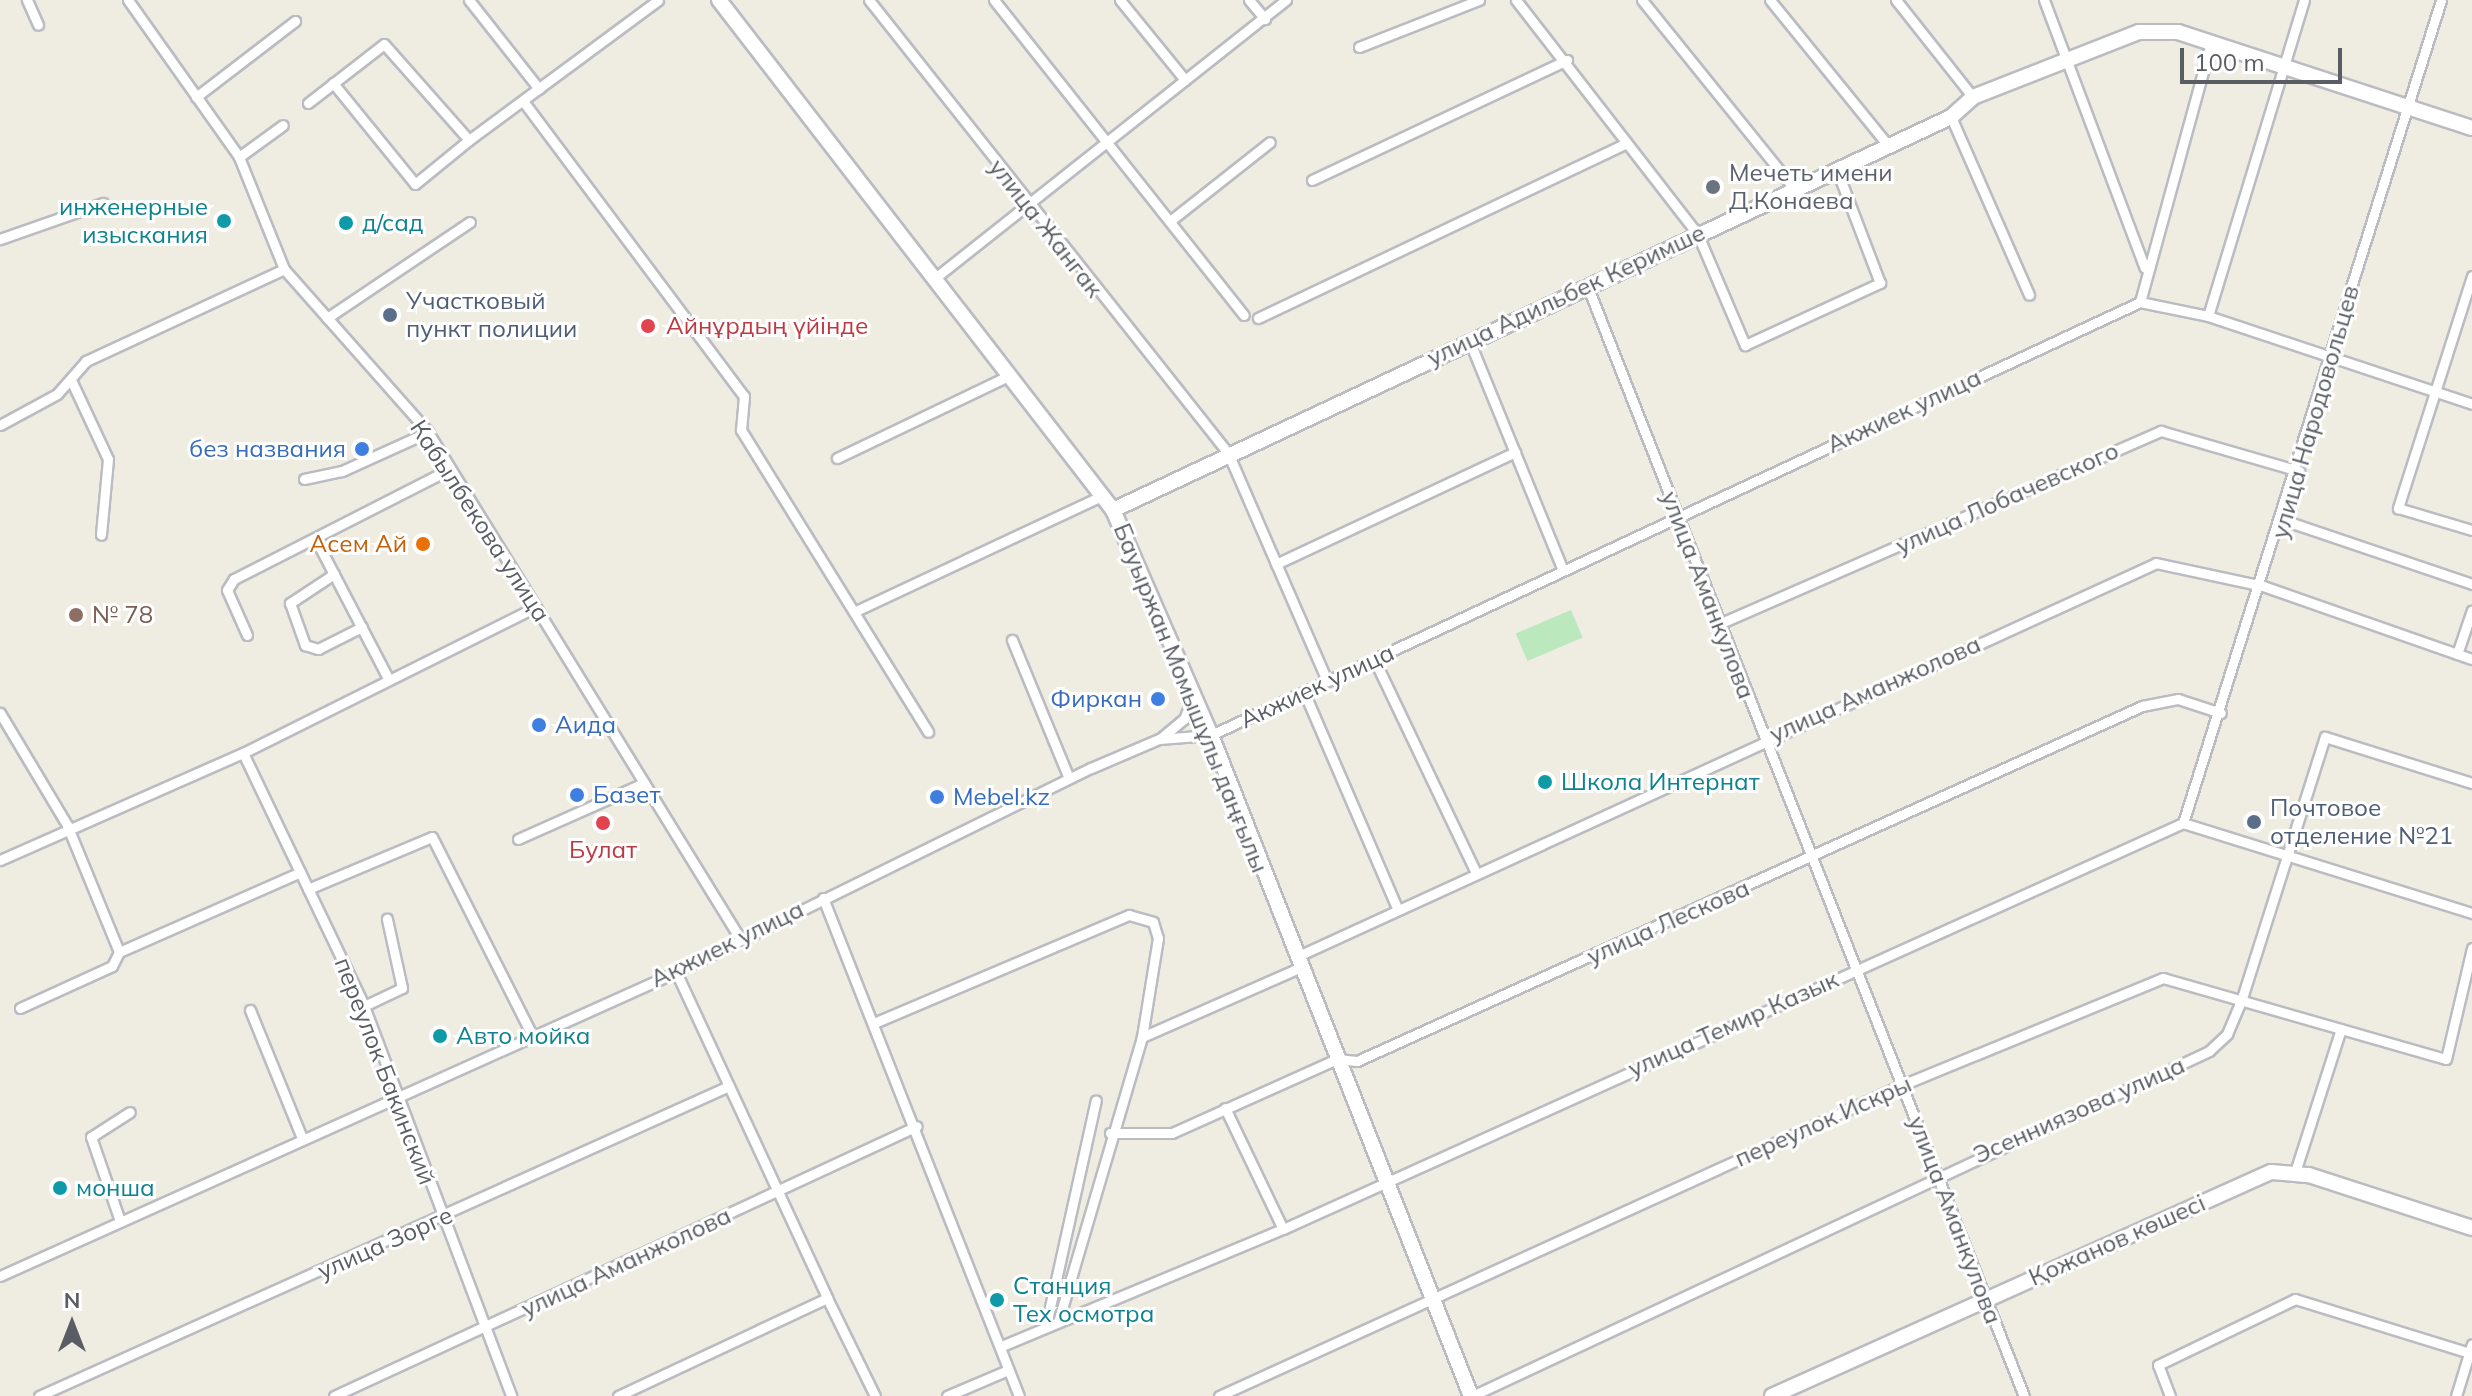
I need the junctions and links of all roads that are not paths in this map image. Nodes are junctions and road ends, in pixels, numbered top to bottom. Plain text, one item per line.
1 (27, 0) edge
2 (128, 0) edge
3 (469, 0) edge
4 (658, 0) edge
5 (719, 0) edge
6 (869, 0) edge
7 (994, 0) edge
8 (1120, 0) edge
9 (1249, 0) edge
10 (1286, 0) edge
11 (1479, 0) edge
12 (1516, 0) edge
13 (1642, 0) edge
14 (1770, 0) edge
15 (1896, 0) edge
16 (2044, 0) edge
17 (2304, 0) edge
18 (2441, 0) edge
19 (1265, 19) junction
20 (295, 21) dead end
21 (38, 25) dead end
22 (2211, 43) junction
23 (1359, 47) dead end
24 (1567, 60) junction
25 (2069, 60) junction
26 (2281, 67) junction
27 (1185, 80) junction
28 (333, 83) junction
29 (539, 89) junction
30 (196, 97) junction
31 (1973, 97) junction
32 (523, 101) junction
33 (308, 103) dead end
34 (2407, 107) junction
35 (1951, 117) junction
36 (283, 125) dead end
37 (2472, 128) edge
38 (469, 140) junction
39 (1270, 142) dead end
40 (1105, 143) junction
41 (1627, 143) junction
42 (1887, 144) junction
43 (239, 157) junction
44 (1836, 168) junction
45 (1312, 180) dead end
46 (1793, 187) junction
47 (103, 203) dead end
48 (1029, 204) junction
49 (1170, 221) junction
50 (470, 222) dead end
51 (1698, 235) junction
52 (0, 239) edge
53 (2145, 268) junction
54 (284, 269) junction
55 (2472, 276) edge
56 (935, 278) junction
57 (1587, 285) junction
58 (2029, 295) dead end
59 (2140, 302) junction
60 (1244, 315) dead end
61 (2208, 316) junction
62 (327, 318) junction
63 (1258, 318) dead end
64 (1469, 340) junction
65 (2330, 358) junction
66 (1010, 375) junction
67 (71, 380) junction
68 (2435, 393) junction
69 (2472, 404) edge
70 (0, 425) edge
71 (428, 432) junction
72 (1515, 452) junction
73 (1228, 453) junction
74 (837, 458) dead end
75 (450, 469) junction
76 (2299, 471) junction
77 (304, 479) dead end
78 (1104, 495) junction
79 (1113, 510) junction
80 (1678, 515) junction
81 (2283, 520) junction
82 (2472, 530) edge
83 (101, 535) dead end
84 (315, 538) junction
85 (1276, 564) junction
86 (1562, 568) junction
87 (334, 574) junction
88 (2472, 584) edge
89 (2263, 586) junction
90 (536, 607) junction
91 (858, 610) junction
92 (2472, 610) edge
93 (1721, 623) junction
94 (362, 627) junction
95 (247, 635) dead end
96 (1012, 640) dead end
97 (2457, 654) junction
98 (1374, 659) junction
99 (2472, 659) edge
100 (389, 680) junction
101 (1327, 681) junction
102 (1304, 692) junction
103 (1194, 695) junction
104 (0, 713) edge
105 (2221, 713) junction
106 (928, 732) dead end
107 (1211, 735) junction
108 (1159, 739) junction
109 (1761, 740) junction
110 (243, 753) junction
111 (1069, 778) junction
112 (644, 783) junction
113 (2472, 783) edge
114 (2183, 823) junction
115 (67, 825) junction
116 (518, 839) dead end
117 (2288, 856) junction
118 (1808, 859) junction
119 (0, 860) edge
120 (300, 872) junction
121 (1476, 873) junction
122 (308, 889) junction
123 (823, 898) junction
124 (1397, 908) junction
125 (2472, 913) edge
126 (387, 919) dead end
127 (739, 937) junction
128 (2472, 948) edge
129 (119, 952) junction
130 (1297, 963) junction
131 (1856, 969) junction
132 (676, 972) junction
133 (2242, 998) junction
134 (364, 1006) junction
135 (20, 1008) dead end
136 (250, 1010) dead end
137 (874, 1023) junction
138 (2341, 1029) junction
139 (531, 1033) junction
140 (1142, 1037) junction
141 (1337, 1059) junction
142 (1902, 1085) junction
143 (729, 1086) junction
144 (397, 1096) junction
145 (1096, 1100) dead end
146 (1225, 1108) junction
147 (130, 1112) dead end
148 (917, 1126) junction
149 (1110, 1133) junction
150 (302, 1138) junction
151 (2295, 1172) junction
152 (1940, 1181) junction
153 (1386, 1182) junction
154 (779, 1191) junction
155 (442, 1217) junction
156 (120, 1221) junction
157 (2472, 1228) edge
158 (1283, 1229) junction
159 (0, 1276) edge
160 (1432, 1297) junction
161 (827, 1298) junction
162 (1985, 1299) junction
163 (1059, 1319) junction
164 (1046, 1325) junction
165 (486, 1327) junction
166 (1004, 1345) junction
167 (2471, 1349) edge
168 (1008, 1370) junction
169 (39, 1396) edge
170 (334, 1396) edge
171 (511, 1396) edge
172 (618, 1396) edge
173 (875, 1396) edge
174 (947, 1396) edge
175 (1019, 1396) edge
176 (1219, 1396) edge
177 (1472, 1396) edge
178 (1772, 1396) edge
179 (2024, 1396) edge
180 (2170, 1396) edge
181 (2456, 1396) edge

1 - 21 street
2 - 30 street, Кабылбекова улица
3 - 29 street
4 - 29 street
5 - 56 main road, Бауыржан Момышұлы даңғылы
6 - 48 street, улица Жангак
7 - 40 street
8 - 27 street
9 - 19 street
10 - 19 street
11 - 23 street
12 - 24 street
13 - 46 street
14 - 42 street
15 - 31 street
16 - 25 street
17 - 26 street
18 - 34 street, улица Народовольцев
19 - 27 street
20 - 30 street
22 - 25 main road, улица Адильбек Керимше
22 - 26 main road, улица Адильбек Керимше
22 - 53 street
24 - 41 street
24 - 45 street
25 - 31 main road, улица Адильбек Керимше
25 - 53 street
26 - 34 main road, улица Адильбек Керимше
26 - 61 street
27 - 40 street
28 - 33 street
28 - 38 street
28 - 38 street
29 - 32 street
30 - 43 street, Кабылбекова улица
31 - 35 main road, улица Адильбек Керимше
32 - 38 street
32 - 91 street
34 - 37 main road, улица Адильбек Керимше
34 - 65 street, улица Народовольцев
35 - 42 main road, улица Адильбек Керимше
35 - 58 street
36 - 43 street
39 - 49 street
40 - 48 street
40 - 49 street
41 - 51 street
41 - 63 street
42 - 44 main road, улица Адильбек Керимше
43 - 54 street, Кабылбекова улица
44 - 46 main road, улица Адильбек Керимше
44 - 51 street
46 - 51 main road, улица Адильбек Керимше
47 - 52 street
48 - 56 street
48 - 73 street, улица Жангак
49 - 60 street
50 - 62 street
51 - 57 main road, улица Адильбек Керимше
53 - 59 street
54 - 62 street, Кабылбекова улица
54 - 67 street
55 - 68 street
56 - 66 main road, Бауыржан Момышұлы даңғылы
57 - 64 main road, улица Адильбек Керимше
57 - 80 street, улица Аманкулова
59 - 61 street
59 - 80 street, Акжиек улица
61 - 65 street
62 - 71 street, Кабылбекова улица
64 - 72 street
64 - 73 main road, улица Адильбек Керимше
65 - 68 street
65 - 76 street, улица Народовольцев
66 - 74 street
66 - 78 main road, Бауыржан Момышұлы даңғылы
67 - 70 street
67 - 83 street
68 - 69 street
68 - 82 street
71 - 75 street, Кабылбекова улица
71 - 77 street
72 - 85 street
72 - 86 street
73 - 79 main road, улица Адильбек Керимше
73 - 85 street, улица Жангак
75 - 84 street
75 - 90 street, Кабылбекова улица
76 - 81 street, улица Народовольцев
76 - 93 street, улица Лобачевского
78 - 79 main road, Бауыржан Момышұлы даңғылы
78 - 91 street
79 - 103 main road, Бауыржан Момышұлы даңғылы
80 - 86 street, Акжиек улица
80 - 93 street, улица Аманкулова
81 - 88 street
81 - 89 street, улица Народовольцев
84 - 87 street
84 - 95 street
85 - 101 street, улица Жангак
86 - 98 street, Акжиек улица
87 - 94 street
87 - 94 street
89 - 97 street, улица Аманжолова
89 - 105 street, улица Народовольцев
89 - 109 street, улица Аманжолова
90 - 100 street
90 - 112 street, Кабылбекова улица
91 - 106 street
92 - 97 street
93 - 109 street, улица Аманкулова
94 - 100 street
96 - 111 street
97 - 99 street, улица Аманжолова
98 - 101 street, Акжиек улица
98 - 121 street
100 - 110 street
101 - 102 street, Акжиек улица
102 - 107 street, Акжиек улица
102 - 124 street
103 - 107 main road, Бауыржан Момышұлы даңғылы
103 - 108 street
104 - 115 street
105 - 114 street, улица Народовольцев
105 - 118 street, улица Лескова
107 - 108 street, Акжиек улица
107 - 130 main road, Бауыржан Момышұлы даңғылы
108 - 111 street, Акжиек улица
109 - 118 street, улица Аманкулова
109 - 121 street, улица Аманжолова
110 - 115 street
110 - 120 street, переулок Бакинский
111 - 123 street, Акжиек улица
112 - 116 street
112 - 127 street, Кабылбекова улица
113 - 117 street, Эсенниязова улица
114 - 117 street
114 - 131 street, улица Темир Казык
115 - 119 street
115 - 129 street
117 - 125 street
117 - 133 street, Эсенниязова улица
118 - 131 street, улица Аманкулова
118 - 141 street, улица Лескова
120 - 122 street, переулок Бакинский
120 - 129 street
121 - 124 street, улица Аманжолова
122 - 134 street, переулок Бакинский
122 - 139 street
123 - 127 street, Акжиек улица
123 - 137 street
124 - 130 street, улица Аманжолова
126 - 134 street
127 - 132 street, Акжиек улица
128 - 138 street, переулок Искры
129 - 135 street
130 - 140 street, улица Аманжолова
130 - 141 main road, Бауыржан Момышұлы даңғылы
131 - 142 street, улица Аманкулова
131 - 153 street, улица Темир Казык
132 - 139 street, Акжиек улица
132 - 143 street
133 - 138 street, переулок Искры
133 - 142 street, переулок Искры
133 - 152 street, Эсенниязова улица
134 - 144 street, переулок Бакинский
136 - 150 street
137 - 140 street
137 - 148 street
138 - 151 street
139 - 144 street, Акжиек улица
140 - 149 street
141 - 146 street, улица Лескова
141 - 153 main road, Бауыржан Момышұлы даңғылы
142 - 152 street, улица Аманкулова
142 - 160 street, переулок Искры
143 - 154 street
143 - 155 street, улица Зорге
144 - 150 street, Акжиек улица
144 - 155 street, переулок Бакинский
145 - 164 street
146 - 149 street, улица Лескова
146 - 158 street
147 - 156 street
148 - 154 street, улица Аманжолова
148 - 166 street
149 - 163 street
150 - 156 street, Акжиек улица
151 - 157 main road, Қожанов көшесі
151 - 162 main road, Қожанов көшесі
152 - 162 street, улица Аманкулова
152 - 177 street, Эсенниязова улица
153 - 158 street, улица Темир Казык
153 - 160 main road, Бауыржан Момышұлы даңғылы
154 - 161 street
154 - 165 street, улица Аманжолова
155 - 165 street, переулок Бакинский
155 - 169 street, улица Зорге
156 - 159 street, Акжиек улица
158 - 163 street, улица Темир Казык
160 - 176 street, переулок Искры
160 - 177 main road, Бауыржан Момышұлы даңғылы
161 - 172 street
161 - 173 street
162 - 178 main road, Қожанов көшесі
162 - 179 street, улица Аманкулова
163 - 164 street, улица Темир Казык
164 - 166 street, улица Темир Казык
165 - 170 street, улица Аманжолова
165 - 171 street, переулок Бакинский
166 - 168 street
167 - 180 street
167 - 181 street
168 - 174 street
168 - 175 street

